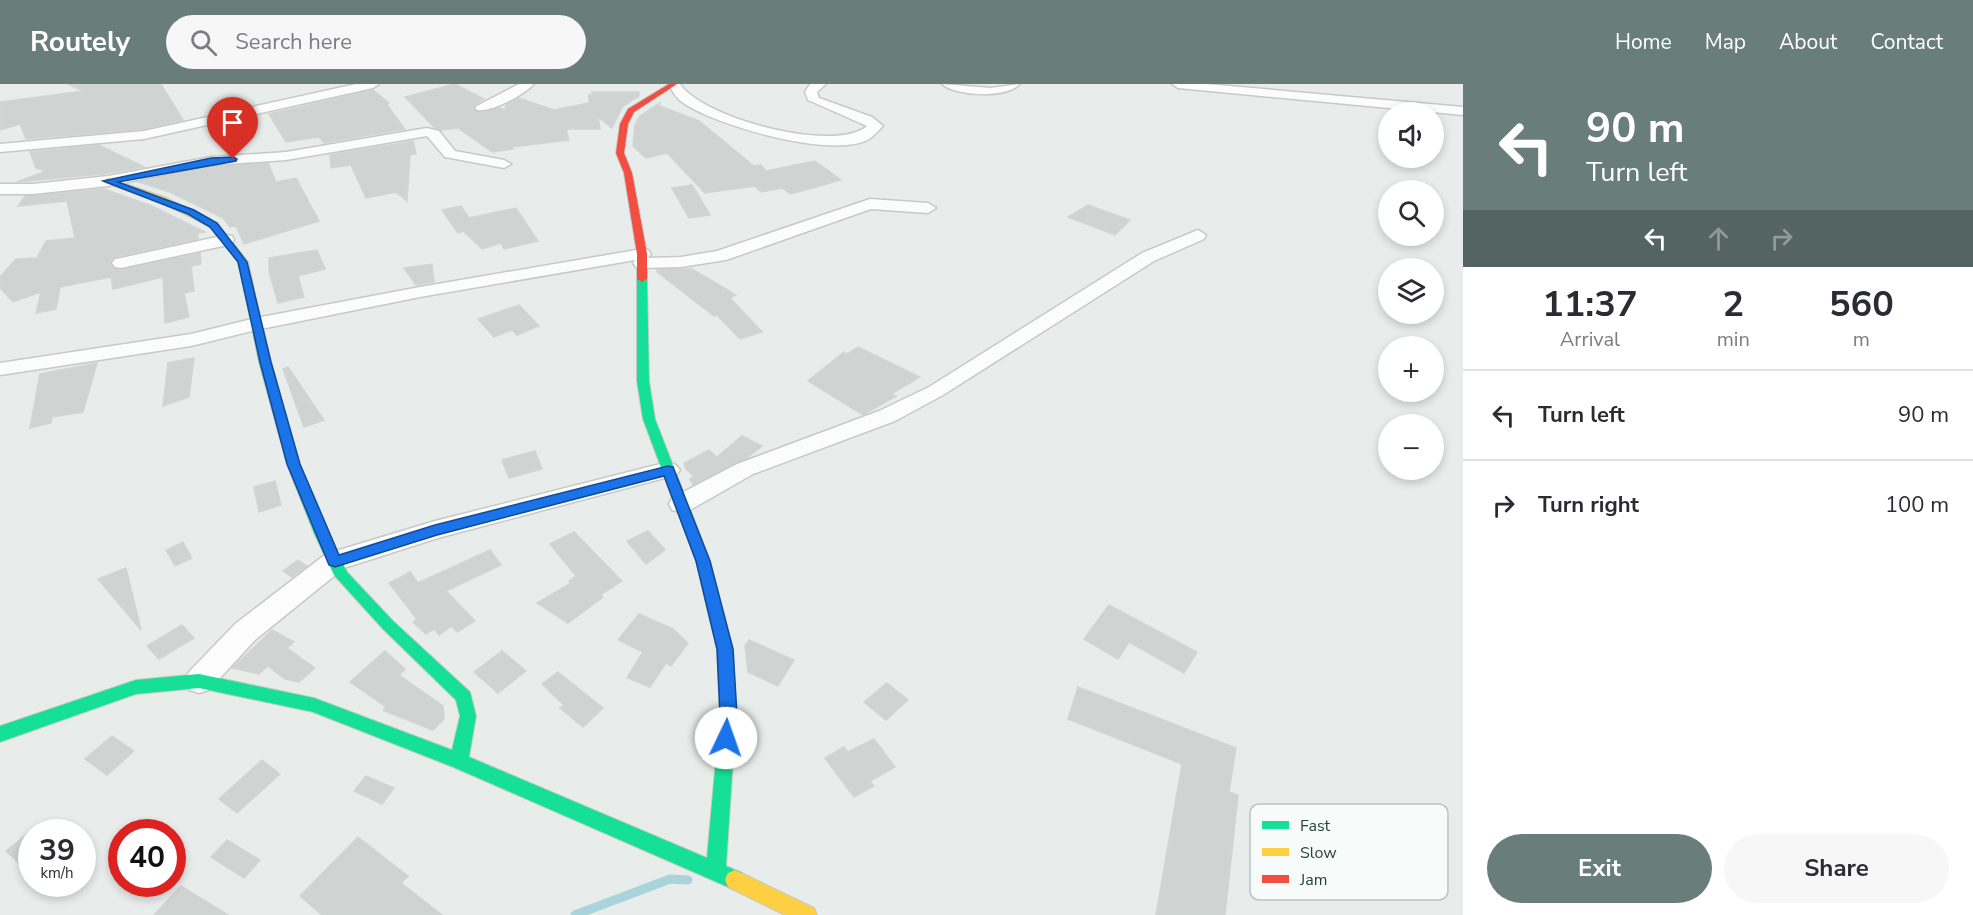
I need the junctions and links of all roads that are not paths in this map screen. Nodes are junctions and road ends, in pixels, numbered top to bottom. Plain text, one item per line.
1 (373, 84) edge
2 (528, 84) edge
3 (674, 84) edge
4 (820, 84) edge
5 (948, 84) edge
6 (1014, 84) edge
7 (1178, 84) edge
8 (313, 90) edge
9 (482, 106) dead end
10 (1463, 111) edge
11 (0, 148) edge
12 (504, 164) dead end
13 (108, 181) junction
14 (0, 189) edge
15 (928, 208) dead end
16 (1198, 235) dead end
17 (226, 240) junction
18 (642, 258) junction
19 (121, 263) dead end
20 (256, 324) junction
21 (0, 369) edge
22 (668, 470) junction
23 (681, 504) junction
24 (335, 561) junction
25 (199, 681) junction
26 (0, 734) edge
27 (459, 761) junction
28 (716, 871) junction
29 (807, 915) edge

1 - 8 street
2 - 9 street
3 - 4 street
3 - 18 street
5 - 6 street
7 - 10 street
8 - 11 street
12 - 13 street
13 - 14 street
13 - 17 street
15 - 18 street
16 - 23 street
17 - 19 street
17 - 20 street
18 - 20 street
18 - 22 street
20 - 21 street
20 - 24 street
22 - 23 street
22 - 24 street
23 - 28 street
24 - 25 street
24 - 27 street
25 - 26 street
25 - 27 street
27 - 28 street
28 - 29 street

